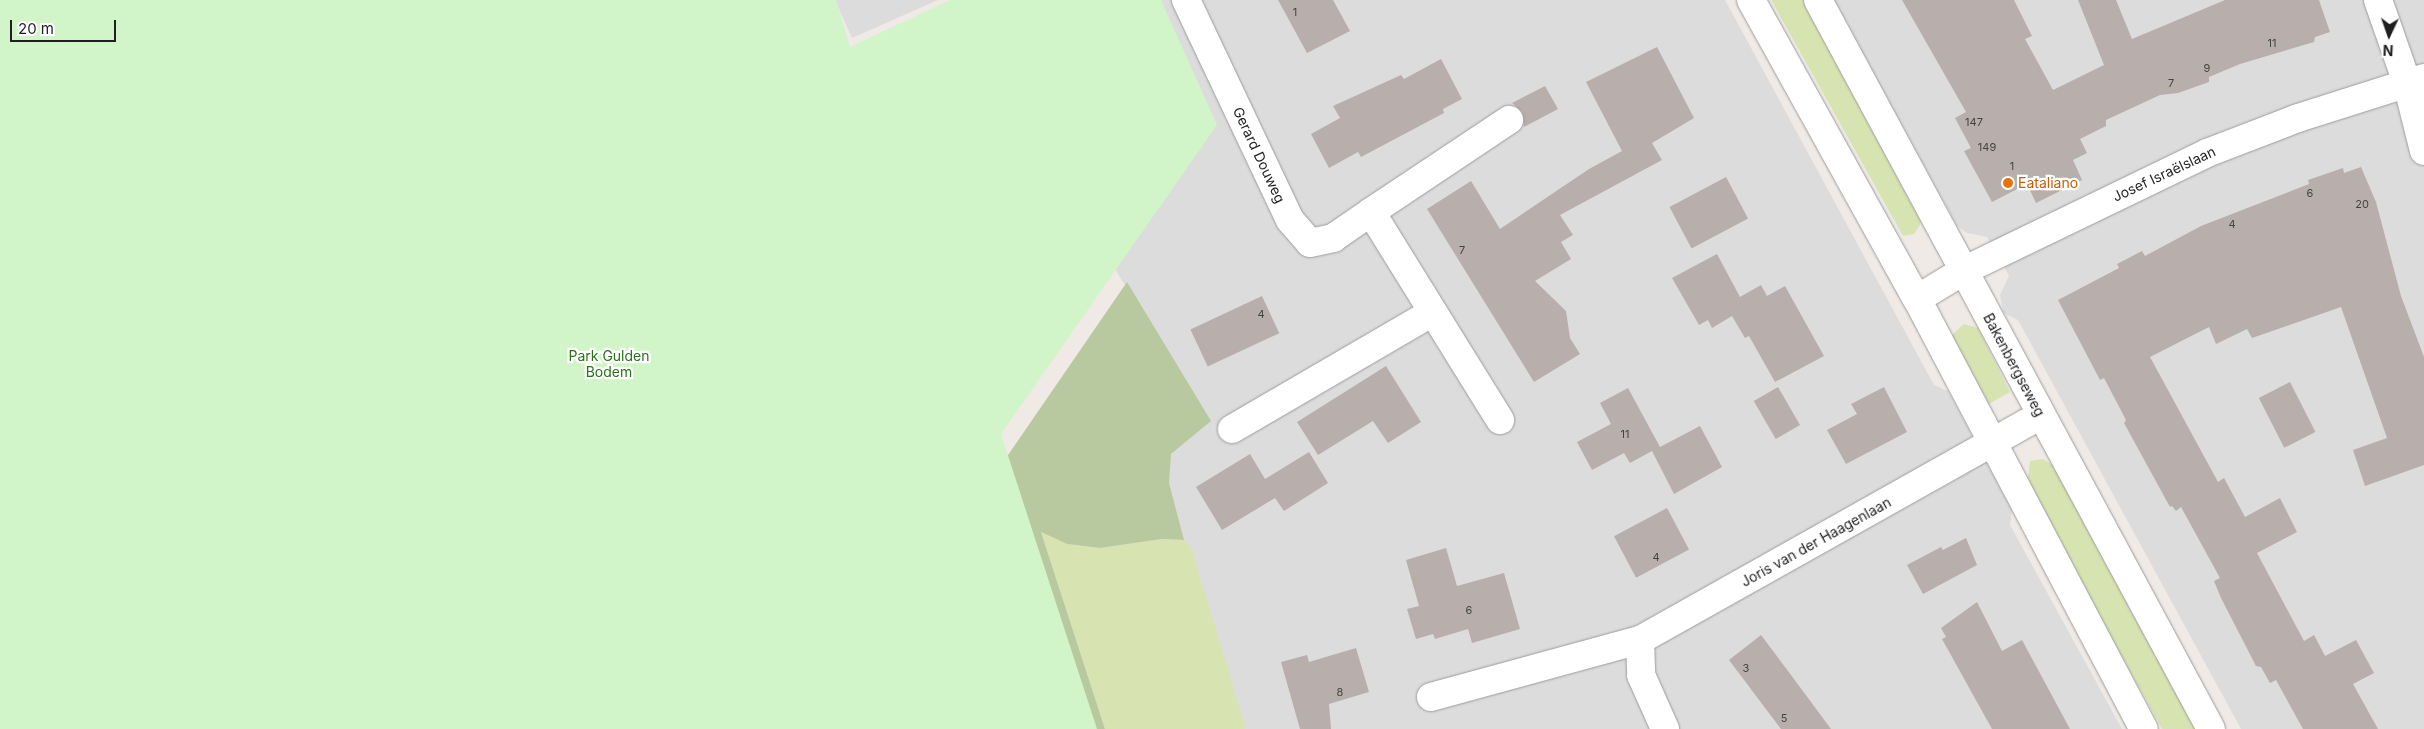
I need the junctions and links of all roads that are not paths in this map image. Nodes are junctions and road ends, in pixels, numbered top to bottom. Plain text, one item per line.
1 (1186, 0) edge
2 (1751, 0) edge
3 (1818, 0) edge
4 (2378, 0) edge
5 (2415, 80) edge
6 (1509, 120) dead end
7 (2424, 151) edge
8 (1371, 212) junction
9 (1963, 271) junction
10 (1917, 299) junction
11 (1431, 312) junction
12 (2041, 415) junction
13 (1500, 420) dead end
14 (1232, 429) dead end
15 (1993, 443) junction
16 (1640, 640) junction
17 (1431, 697) dead end
18 (1665, 729) edge
19 (2144, 729) edge
20 (2211, 729) edge

1 - 8 street, Gerard Douweg
2 - 10 street
3 - 9 street, Bakenbergseweg
4 - 5 street
5 - 7 street
5 - 9 street, Josef Israëlslaan
6 - 8 street, Gerard Douweg
8 - 11 street
9 - 10 street, Josef Israëlslaan
9 - 12 street, Bakenbergseweg
10 - 15 street
11 - 13 street
11 - 14 street
12 - 15 street, Joris van der Haagenlaan
12 - 20 street, Bakenbergseweg
15 - 16 street, Joris van der Haagenlaan
15 - 19 street
16 - 17 street, Joris van der Haagenlaan
16 - 18 street

